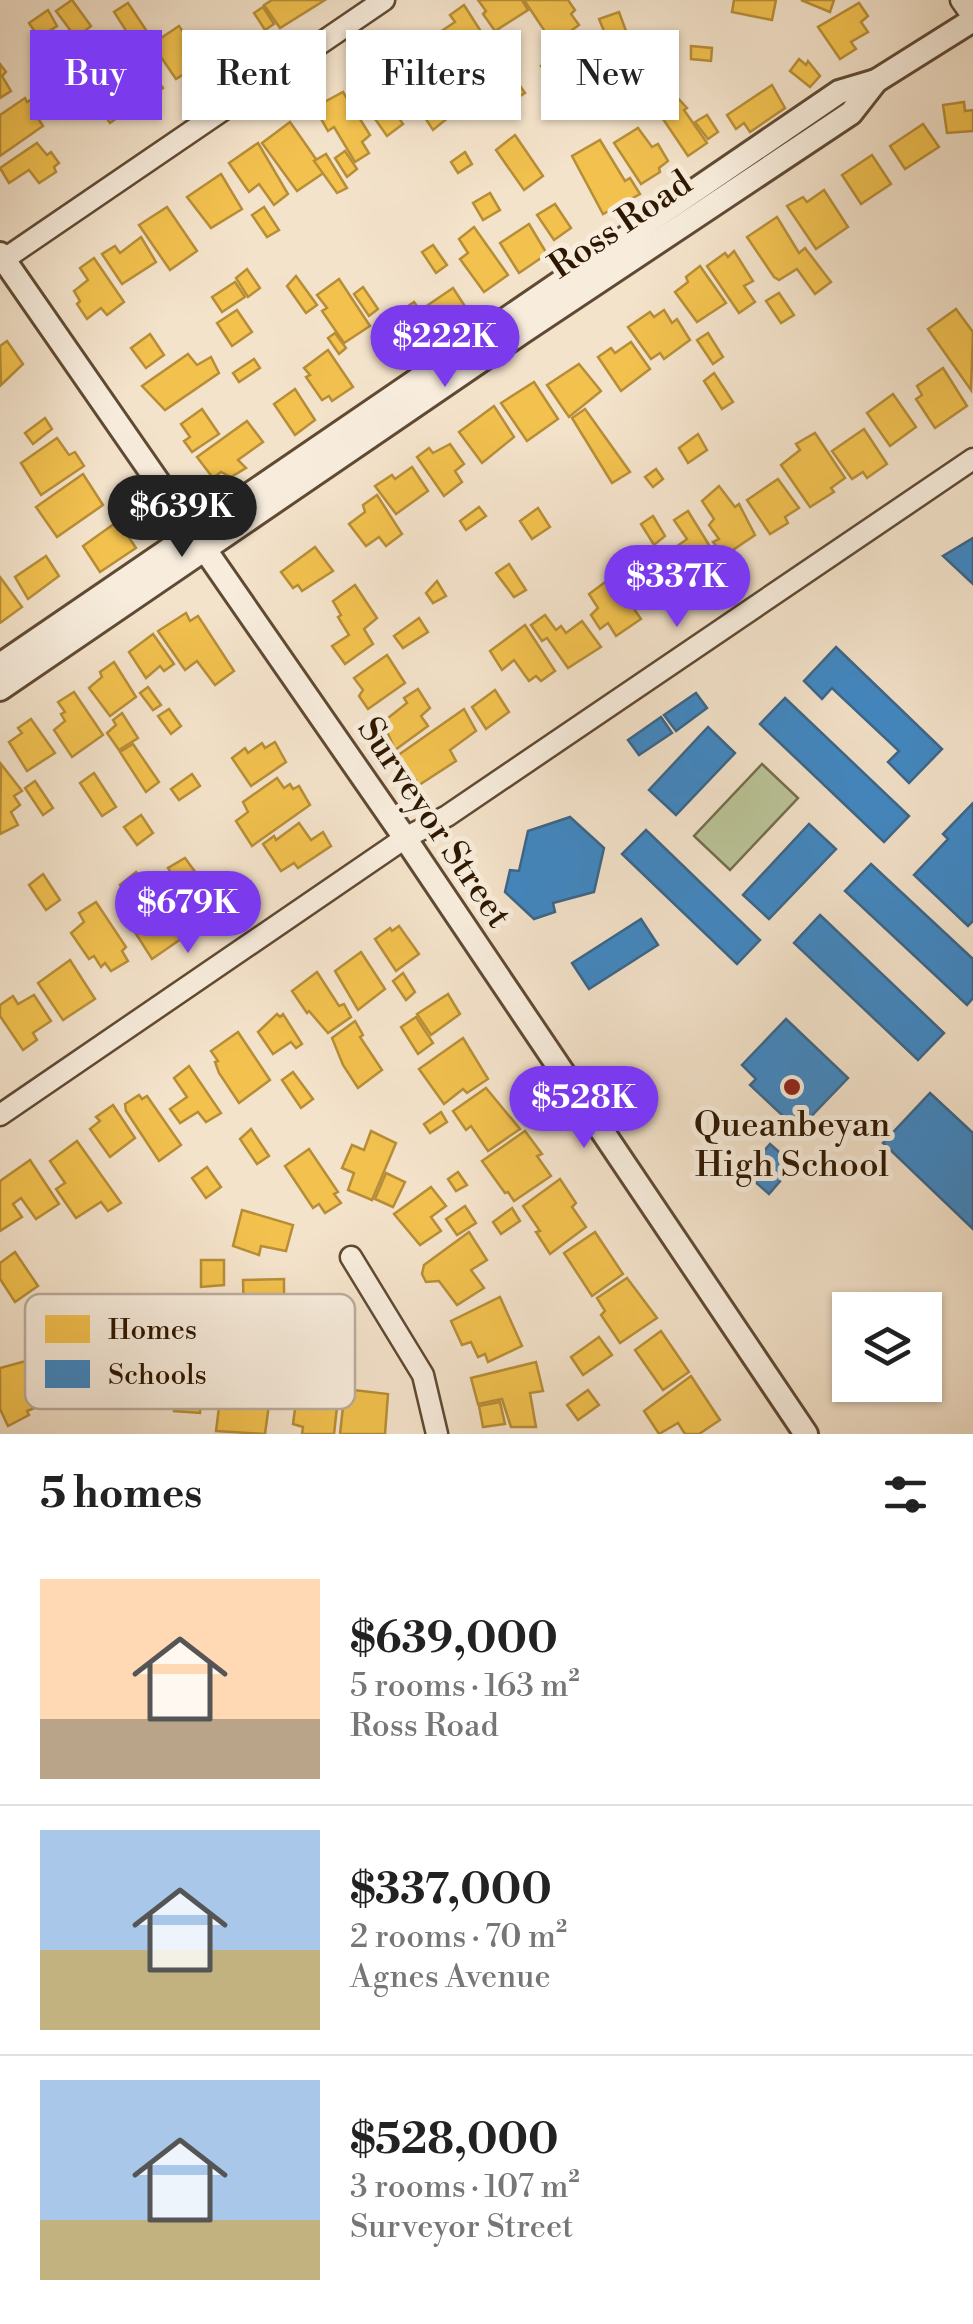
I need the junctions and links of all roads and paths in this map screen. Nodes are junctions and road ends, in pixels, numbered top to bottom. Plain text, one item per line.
1 (384, 0) edge
2 (961, 0) edge
3 (973, 18) edge
4 (1, 258) edge
5 (973, 460) edge
6 (200, 540) junction
7 (0, 665) edge
8 (0, 689) edge
9 (405, 838) junction
10 (0, 1115) edge
11 (351, 1257) dead end
12 (438, 1434) edge
13 (806, 1434) edge

1 - 4 street
2 - 3 street
3 - 6 street, Ross Road
4 - 6 street, Surveyor Street
5 - 9 street
6 - 7 street, Ross Road
6 - 8 street, Ross Road
6 - 9 street, Surveyor Street
9 - 10 street
9 - 13 street, Surveyor Street
11 - 12 street

